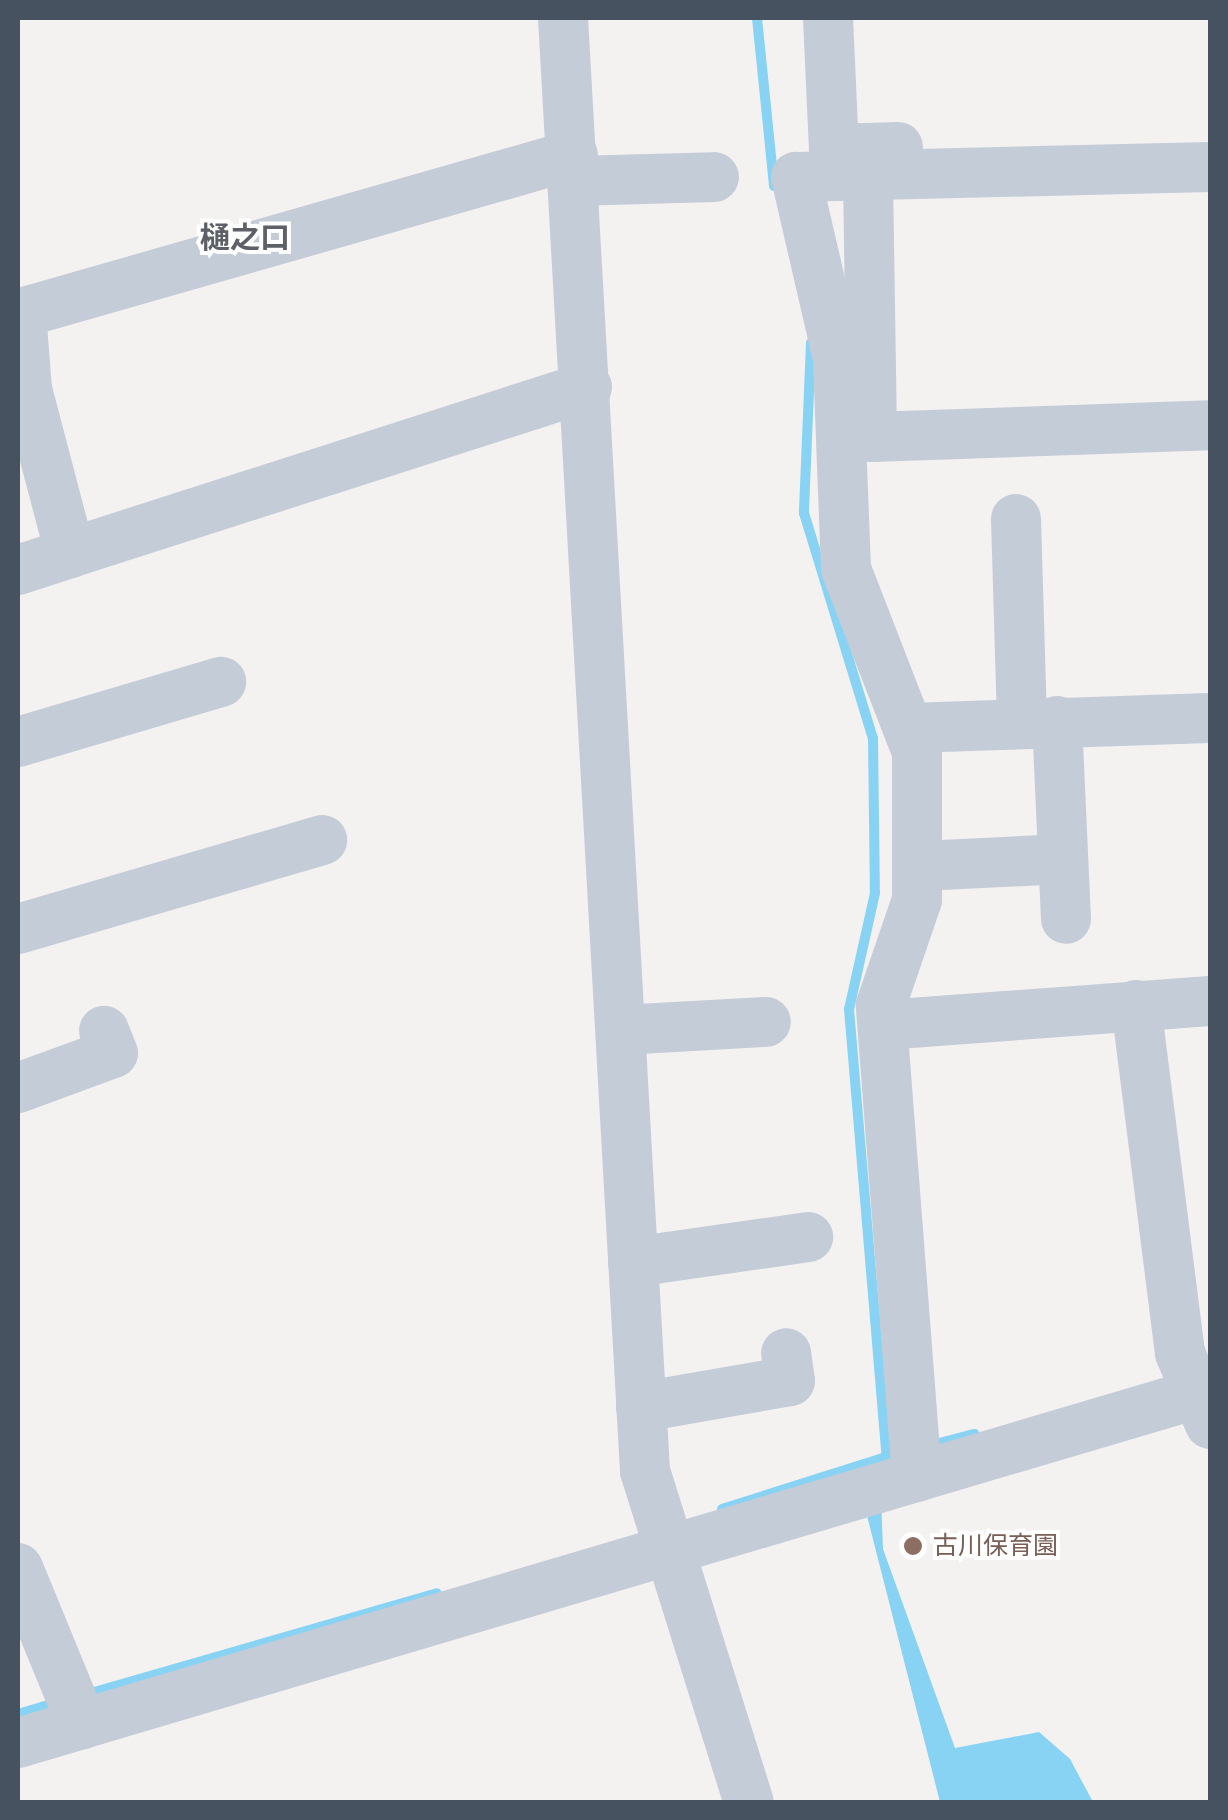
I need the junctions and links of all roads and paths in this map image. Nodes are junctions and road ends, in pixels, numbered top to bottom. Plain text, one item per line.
1 (563, 18) edge
2 (828, 18) edge
3 (1186, 153) edge
4 (935, 162) junction
5 (574, 168) junction
6 (714, 177) dead end
7 (868, 180) junction
8 (19, 305) edge
9 (587, 388) junction
10 (1210, 426) edge
11 (1016, 520) dead end
12 (70, 553) junction
13 (18, 570) edge
14 (221, 682) dead end
15 (1210, 718) edge
16 (1040, 721) junction
17 (909, 728) junction
18 (18, 742) edge
19 (1210, 758) edge
20 (322, 840) dead end
21 (1063, 859) junction
22 (921, 866) junction
23 (1066, 919) dead end
24 (18, 929) edge
25 (1210, 1001) edge
26 (1136, 1004) junction
27 (766, 1022) dead end
28 (883, 1025) junction
29 (620, 1030) junction
30 (104, 1031) dead end
31 (18, 1088) edge
32 (808, 1237) dead end
33 (633, 1262) junction
34 (786, 1353) dead end
35 (1204, 1403) edge
36 (641, 1407) junction
37 (917, 1477) junction
38 (673, 1548) junction
39 (18, 1568) edge
40 (82, 1724) junction
41 (18, 1743) edge
42 (749, 1802) edge

1 - 5 street
2 - 4 street
3 - 4 street
4 - 7 street
5 - 6 street
5 - 8 street
5 - 9 street
7 - 10 street
7 - 17 street
8 - 12 street
9 - 12 street
9 - 29 street
11 - 16 street
12 - 13 street
14 - 18 street
15 - 16 street
15 - 19 street
16 - 17 street
16 - 21 street
17 - 22 street
20 - 24 street
21 - 22 street
21 - 23 street
22 - 28 street
25 - 26 street
26 - 28 street
26 - 35 street
27 - 29 street
28 - 37 street
29 - 33 street
30 - 31 street
32 - 33 street
33 - 36 street
34 - 36 street
35 - 37 street
36 - 38 street
37 - 38 street
38 - 40 street
38 - 42 street
39 - 40 street
40 - 41 street

